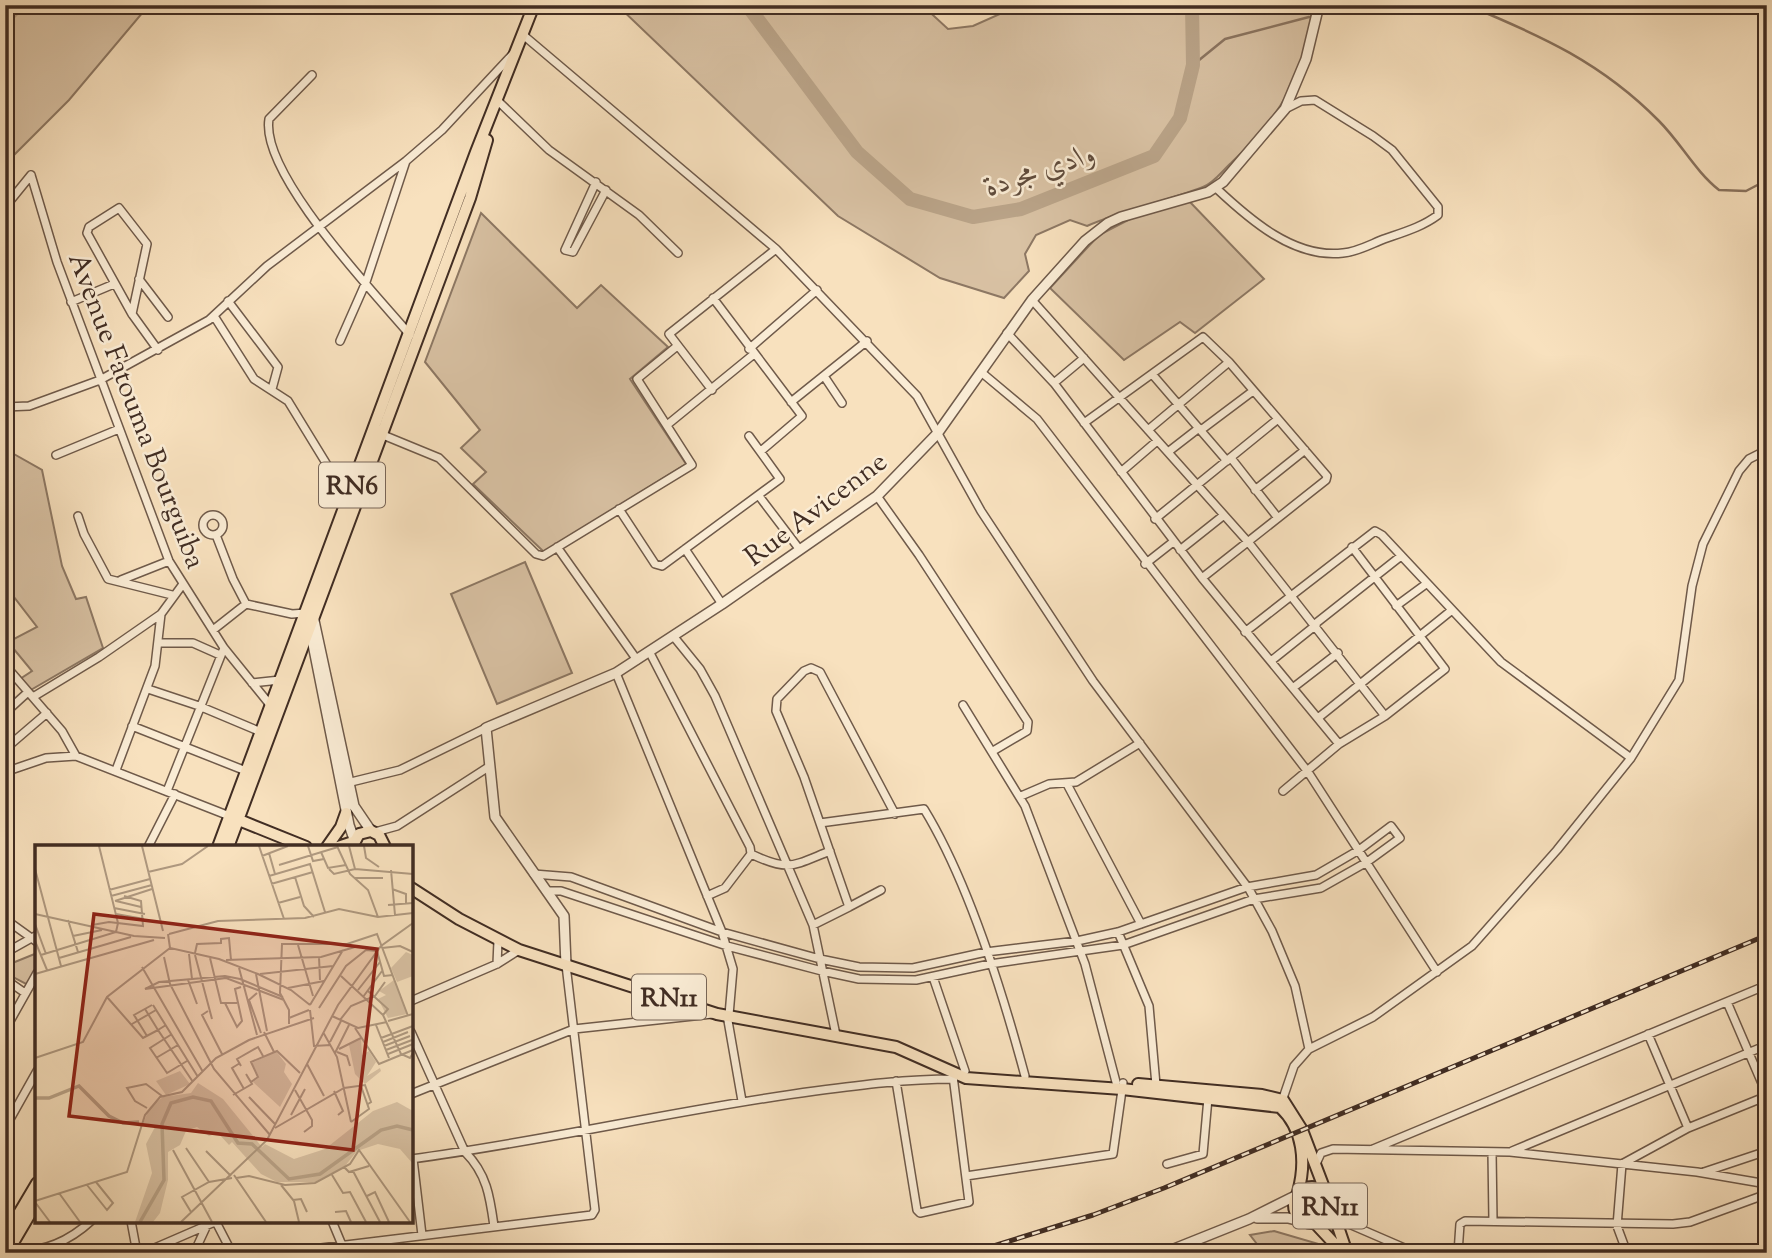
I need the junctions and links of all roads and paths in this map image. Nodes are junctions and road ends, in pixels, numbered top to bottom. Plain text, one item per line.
1 (534, 5) edge
2 (1319, 5) edge
3 (522, 34) junction
4 (516, 50) junction
5 (312, 75) dead end
6 (498, 101) junction
7 (1285, 109) junction
8 (406, 161) junction
9 (596, 183) junction
10 (1216, 188) junction
11 (606, 190) junction
12 (5, 207) edge
13 (319, 226) junction
14 (775, 249) junction
15 (678, 253) dead end
16 (139, 279) junction
17 (366, 282) junction
18 (114, 284) junction
19 (817, 290) junction
20 (713, 298) junction
21 (1032, 300) junction
22 (228, 301) junction
23 (71, 302) junction
24 (132, 314) junction
25 (214, 316) junction
26 (168, 317) dead end
27 (1007, 333) junction
28 (413, 338) junction
29 (340, 341) dead end
30 (866, 341) junction
31 (676, 347) junction
32 (158, 350) junction
33 (752, 352) junction
34 (1084, 358) junction
35 (1229, 362) junction
36 (981, 372) junction
37 (1152, 374) junction
38 (824, 376) junction
39 (100, 380) junction
40 (1054, 383) junction
41 (272, 389) junction
42 (712, 390) junction
43 (1253, 391) junction
44 (1120, 399) junction
45 (791, 402) junction
46 (842, 403) dead end
47 (1178, 404) junction
48 (387, 406) junction
49 (5, 407) edge
50 (1278, 419) junction
51 (1084, 423) junction
52 (667, 425) junction
53 (119, 429) junction
54 (1200, 429) junction
55 (1148, 430) junction
56 (937, 434) junction
57 (383, 435) junction
58 (749, 436) dead end
59 (1157, 441) junction
60 (1305, 450) junction
61 (1767, 450) edge
62 (761, 452) junction
63 (1168, 452) junction
64 (56, 455) dead end
65 (1229, 459) junction
66 (1121, 472) junction
67 (1196, 484) junction
68 (1255, 490) junction
69 (759, 496) junction
70 (877, 496) junction
71 (351, 503) junction
72 (619, 509) junction
73 (1224, 515) junction
74 (78, 516) dead end
75 (1278, 518) junction
76 (1155, 519) junction
77 (216, 535) dead end
78 (1173, 542) junction
79 (1249, 543) junction
80 (557, 547) junction
81 (1352, 547) junction
82 (685, 549) junction
83 (800, 550) junction
84 (1180, 550) junction
85 (1401, 555) junction
86 (169, 561) junction
87 (1145, 564) junction
88 (1375, 577) junction
89 (1202, 578) junction
90 (121, 580) junction
91 (183, 584) junction
92 (1426, 584) junction
93 (172, 595) junction
94 (1292, 596) junction
95 (246, 604) junction
96 (722, 604) junction
97 (1396, 606) junction
98 (1452, 610) junction
99 (161, 614) junction
100 (308, 621) junction
101 (1315, 624) junction
102 (213, 630) junction
103 (1245, 632) junction
104 (674, 636) junction
105 (1422, 636) junction
106 (159, 643) junction
107 (222, 652) junction
108 (650, 653) junction
109 (1338, 653) junction
110 (637, 660) junction
111 (1271, 661) junction
112 (7, 671) edge
113 (616, 673) junction
114 (280, 680) junction
115 (252, 683) junction
116 (1361, 684) junction
117 (1294, 687) junction
118 (148, 689) junction
119 (31, 694) junction
120 (963, 705) dead end
121 (199, 706) junction
122 (271, 706) junction
123 (5, 712) edge
124 (47, 713) junction
125 (1385, 716) junction
126 (1318, 718) junction
127 (132, 726) junction
128 (486, 728) junction
129 (261, 732) junction
130 (1140, 743) junction
131 (1339, 744) junction
132 (184, 745) junction
133 (5, 749) edge
134 (993, 751) junction
135 (76, 756) junction
136 (1631, 758) junction
137 (490, 766) junction
138 (116, 770) junction
139 (246, 771) junction
140 (5, 772) edge
141 (1308, 772) junction
142 (344, 784) junction
143 (1067, 784) junction
144 (1283, 791) dead end
145 (171, 792) junction
146 (1021, 796) junction
147 (346, 813) junction
148 (895, 814) junction
149 (234, 818) junction
150 (820, 823) junction
151 (397, 827) junction
152 (372, 831) junction
153 (353, 842) edge
154 (149, 845) edge
155 (219, 845) edge
156 (228, 845) edge
157 (301, 845) edge
158 (328, 845) edge
159 (385, 845) edge
160 (1359, 850) junction
161 (830, 851) junction
162 (751, 854) junction
163 (1367, 862) junction
164 (788, 867) junction
165 (534, 874) junction
166 (1247, 887) junction
167 (413, 889) edge
168 (881, 890) dead end
169 (546, 891) junction
170 (707, 896) junction
171 (1254, 899) junction
172 (849, 907) junction
173 (5, 919) edge
174 (1141, 924) junction
175 (813, 925) junction
176 (722, 932) junction
177 (1118, 932) junction
178 (35, 938) edge
179 (1077, 941) junction
180 (498, 942) junction
181 (1123, 945) junction
182 (727, 946) junction
183 (519, 950) junction
184 (986, 952) junction
185 (5, 953) edge
186 (1081, 954) junction
187 (820, 959) junction
188 (497, 964) junction
189 (990, 964) junction
190 (566, 965) junction
191 (822, 971) junction
192 (1437, 972) junction
193 (35, 976) edge
194 (933, 977) junction
195 (5, 979) edge
196 (1767, 985) edge
197 (25, 993) junction
198 (413, 1000) edge
199 (1727, 1002) junction
200 (724, 1015) junction
201 (574, 1029) junction
202 (5, 1030) edge
203 (1648, 1034) junction
204 (836, 1035) junction
205 (413, 1036) edge
206 (1767, 1045) edge
207 (1308, 1049) junction
208 (1748, 1053) junction
209 (956, 1073) junction
210 (35, 1075) edge
211 (1025, 1076) junction
212 (895, 1081) junction
213 (1121, 1085) junction
214 (1156, 1085) junction
215 (1671, 1086) junction
216 (437, 1087) junction
217 (413, 1093) edge
218 (1767, 1096) edge
219 (1208, 1098) junction
220 (742, 1101) junction
221 (1281, 1104) junction
222 (5, 1128) edge
223 (1688, 1128) junction
224 (586, 1130) junction
225 (1370, 1150) junction
226 (1767, 1151) edge
227 (465, 1152) junction
228 (1492, 1152) junction
229 (1510, 1152) junction
230 (413, 1159) edge
231 (1167, 1164) dead end
232 (1622, 1164) junction
233 (1315, 1165) junction
234 (413, 1167) edge
235 (1702, 1173) junction
236 (966, 1176) junction
237 (1750, 1181) junction
238 (1766, 1183) edge
239 (35, 1186) edge
240 (1326, 1193) junction
241 (1296, 1194) junction
242 (1767, 1194) edge
243 (1754, 1198) junction
244 (35, 1205) edge
245 (1331, 1206) junction
246 (1335, 1218) junction
247 (1248, 1219) junction
248 (1493, 1221) junction
249 (89, 1223) edge
250 (131, 1223) edge
251 (208, 1223) edge
252 (217, 1223) edge
253 (333, 1223) edge
254 (1309, 1223) junction
255 (494, 1226) junction
256 (1617, 1226) junction
257 (422, 1235) junction
258 (5, 1237) edge
259 (342, 1245) junction
260 (7, 1251) edge
261 (137, 1253) edge
262 (144, 1253) edge
263 (194, 1253) edge
264 (232, 1253) edge
265 (280, 1253) edge
266 (1164, 1253) edge
267 (1345, 1253) edge
268 (1416, 1253) edge
269 (1458, 1253) edge
270 (1627, 1253) edge

1 - 3 main road, RN6
2 - 7 street
3 - 4 main road, RN6
3 - 14 street
4 - 6 main road, RN6
4 - 8 street
5 - 13 street
6 - 9 street
6 - 28 main road, RN6
7 - 10 street
7 - 10 street
8 - 13 street
8 - 17 street
9 - 11 street
9 - 11 street
10 - 21 street, Rue Avicenne
11 - 15 street
12 - 23 street, Avenue Fatouma Bourguiba
13 - 17 street
13 - 22 street
14 - 19 street
14 - 20 street
16 - 18 street
16 - 24 street
16 - 26 street
17 - 28 street
17 - 29 street
18 - 23 street
18 - 24 street
19 - 30 street
19 - 33 street
20 - 31 street
20 - 33 street
21 - 27 street, Rue Avicenne
21 - 34 street
22 - 25 street
22 - 41 street
23 - 39 street, Avenue Fatouma Bourguiba
24 - 32 street
25 - 32 street
25 - 41 street
27 - 36 street, Rue Avicenne
27 - 40 street
28 - 48 main road, RN6
30 - 38 street
30 - 56 street
31 - 42 street
31 - 52 street
32 - 39 street
33 - 42 street
33 - 45 street
34 - 40 street
34 - 44 street
35 - 37 street
35 - 43 street
35 - 47 street
36 - 56 street, Rue Avicenne
36 - 87 street
37 - 44 street
37 - 47 street
38 - 45 street
38 - 46 street
39 - 49 street
39 - 53 street, Avenue Fatouma Bourguiba
40 - 51 street
41 - 71 street
42 - 52 street
43 - 50 street
43 - 54 street
44 - 51 street
44 - 55 street
45 - 62 street
47 - 54 street
47 - 55 street
48 - 57 main road, RN6
48 - 71 main road, RN6
50 - 60 street
50 - 65 street
51 - 66 street
52 - 72 street
53 - 64 street
53 - 86 street, Avenue Fatouma Bourguiba
54 - 63 street
54 - 65 street
55 - 59 street
56 - 70 street, Rue Avicenne
56 - 130 street
57 - 71 main road, RN6
57 - 80 street
58 - 62 street
59 - 63 street
59 - 66 street
60 - 68 street
60 - 75 street
61 - 136 street
62 - 69 street
63 - 67 street
65 - 67 street
65 - 68 street
66 - 76 street
67 - 73 street
67 - 76 street
68 - 75 street
69 - 82 street
69 - 83 street
70 - 83 street, Rue Avicenne
70 - 134 street
71 - 100 main road, RN6
72 - 80 street
72 - 82 street
73 - 79 street
73 - 84 street
74 - 90 street
75 - 79 street
76 - 78 street
77 - 95 street
78 - 84 street
78 - 87 street
79 - 89 street
79 - 94 street
80 - 110 street
81 - 85 street
81 - 88 street
81 - 94 street
82 - 96 street
83 - 96 street, Rue Avicenne
84 - 89 street
85 - 88 street
85 - 92 street
86 - 90 street
86 - 91 street, Avenue Fatouma Bourguiba
87 - 141 street
88 - 97 street
88 - 101 street
89 - 103 street
90 - 93 street
91 - 93 street
91 - 102 street, Avenue Fatouma Bourguiba
92 - 97 street
92 - 98 street
93 - 99 street
94 - 101 street
94 - 103 street
95 - 100 street
95 - 102 street
96 - 104 street, Rue Avicenne
97 - 105 street
98 - 105 street
98 - 136 street
99 - 106 street
99 - 119 street
100 - 114 main road, RN6
100 - 142 street
100 - 149 main road, RN6
101 - 109 street
101 - 111 street
102 - 107 street, Avenue Fatouma Bourguiba
103 - 111 street
104 - 108 street, Rue Avicenne
104 - 164 street
105 - 116 street
105 - 125 street
106 - 107 street
106 - 118 street
107 - 115 street, Avenue Fatouma Bourguiba
107 - 121 street
108 - 110 street, Rue Avicenne
108 - 162 street
109 - 116 street
109 - 117 street
110 - 113 street, Rue Avicenne
111 - 117 street
112 - 119 street
113 - 128 street, Rue Avicenne
113 - 170 street
114 - 115 street
114 - 122 main road, RN6
115 - 122 street, Avenue Fatouma Bourguiba
116 - 125 street
116 - 126 street
117 - 126 street
118 - 121 street
118 - 127 street
119 - 123 street
119 - 124 street
120 - 134 street
121 - 129 street
121 - 132 street
122 - 129 main road, RN6
124 - 133 street
124 - 135 street
125 - 131 street
126 - 131 street
127 - 132 street
127 - 138 street
128 - 137 street
128 - 142 street
129 - 139 main road, RN6
130 - 143 street
130 - 166 street
131 - 141 street
132 - 139 street
132 - 145 street
134 - 146 street
135 - 138 street
135 - 140 street
136 - 192 street
137 - 151 street
137 - 165 street
138 - 145 street
139 - 149 main road, RN6
141 - 144 street
141 - 160 street
142 - 147 street
142 - 152 street
143 - 146 street
143 - 174 street
145 - 149 street
145 - 154 street
146 - 179 street
147 - 153 street
147 - 158 main road
148 - 150 street
148 - 150 street
148 - 184 street
149 - 155 main road, RN6
149 - 156 main road, RN6
149 - 157 main road
150 - 161 street
151 - 152 street
151 - 159 street
152 - 153 main road
152 - 159 main road
160 - 163 street
160 - 163 street
160 - 166 street
161 - 164 street
161 - 172 street
162 - 164 street
162 - 170 street
163 - 171 street
163 - 192 street
164 - 175 street
165 - 169 street
165 - 176 street
166 - 171 street
166 - 174 street
167 - 180 main road, RN11
168 - 172 street
169 - 182 street
169 - 190 street
170 - 176 street
171 - 181 street
171 - 207 street
172 - 175 street
173 - 178 street
174 - 177 street
175 - 187 street
176 - 182 street
176 - 187 street
177 - 179 street
177 - 181 street
178 - 185 street
179 - 184 street
179 - 186 street
180 - 183 main road, RN11
180 - 188 street
181 - 186 street
181 - 214 street
182 - 191 street
182 - 200 street
183 - 188 street
183 - 190 main road, RN11
184 - 187 street
184 - 189 street
186 - 189 street
186 - 213 street
187 - 191 street
188 - 198 street
189 - 194 street
189 - 211 street
190 - 200 main road, RN11
190 - 201 street
191 - 194 street
191 - 204 street
192 - 207 street
193 - 197 street
194 - 209 street
195 - 197 street
196 - 199 street
197 - 202 street
199 - 203 street
199 - 208 street
200 - 201 street
200 - 204 main road, RN11
200 - 220 street
201 - 216 street
201 - 224 street
203 - 215 street
203 - 225 street
204 - 209 main road, RN11
205 - 216 street
206 - 208 street
207 - 221 street
208 - 215 street
208 - 218 street
209 - 211 main road, RN11
209 - 212 street
209 - 213 main road, RN11
209 - 236 street
210 - 222 street
211 - 213 main road, RN11
212 - 220 street
212 - 236 street
213 - 214 main road, RN11
213 - 219 main road, RN11
213 - 236 street
214 - 221 main road, RN11
215 - 223 street
215 - 229 street
216 - 217 street
216 - 227 street
218 - 223 street
219 - 221 main road, RN11
219 - 231 street
220 - 224 street
221 - 233 main road, RN11
221 - 241 main road, RN11
223 - 232 street
224 - 227 street
224 - 255 street
225 - 228 street
225 - 233 street
226 - 235 street
227 - 230 street
227 - 255 street
228 - 229 street
228 - 248 street
229 - 232 street
232 - 235 street
232 - 256 street
233 - 240 main road, RN11
234 - 257 street
235 - 237 street
237 - 238 street
237 - 243 street
239 - 258 main road
240 - 241 main road, RN11
240 - 245 main road, RN11
241 - 247 street
241 - 254 main road, RN11
242 - 243 street
243 - 256 street
244 - 260 main road
245 - 246 main road, RN11
245 - 254 main road, RN11
246 - 267 main road, RN11
246 - 268 street
247 - 254 street
247 - 266 street
248 - 256 street
248 - 269 street
249 - 260 street
250 - 261 street
251 - 262 street
251 - 263 street
252 - 264 street
253 - 259 street
254 - 267 main road, RN11
255 - 257 street
256 - 270 street
257 - 259 street
259 - 265 street

